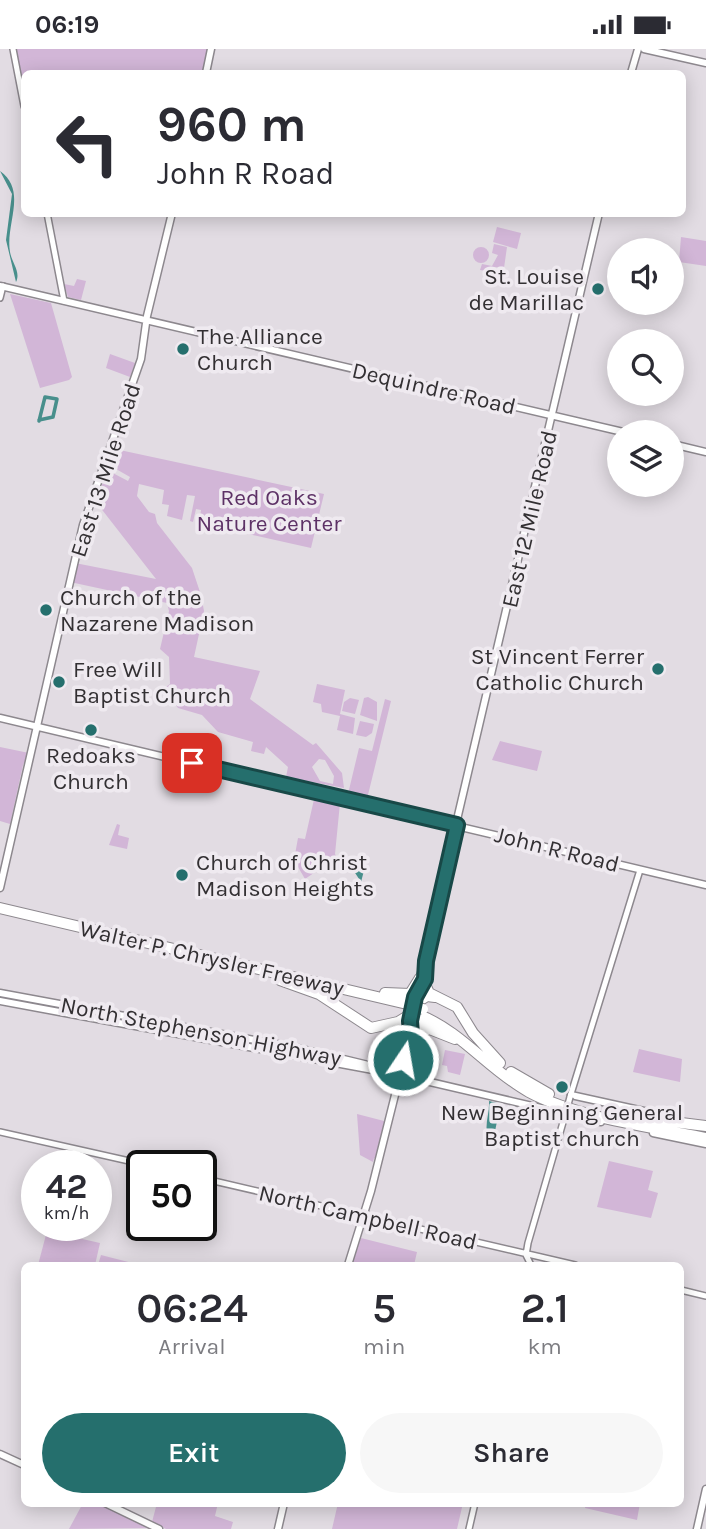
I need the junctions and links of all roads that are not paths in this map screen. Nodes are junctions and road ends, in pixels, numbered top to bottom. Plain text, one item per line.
1 (13, 49) edge
2 (212, 49) edge
3 (638, 49) edge
4 (644, 49) edge
5 (706, 63) edge
6 (207, 70) edge
7 (632, 70) edge
8 (21, 90) edge
9 (48, 217) edge
10 (171, 217) edge
11 (598, 217) edge
12 (1, 286) edge
13 (0, 298) edge
14 (64, 301) junction
15 (146, 320) junction
16 (553, 416) junction
17 (607, 428) edge
18 (684, 447) edge
19 (706, 452) edge
20 (0, 718) edge
21 (37, 726) junction
22 (457, 825) junction
23 (640, 870) junction
24 (706, 885) edge
25 (0, 888) edge
26 (1, 911) edge
27 (280, 980) junction
28 (421, 983) junction
29 (353, 992) junction
30 (0, 997) edge
31 (436, 997) junction
32 (48, 1003) junction
33 (67, 1007) junction
34 (413, 1007) junction
35 (39, 1009) junction
36 (56, 1012) junction
37 (108, 1014) junction
38 (86, 1018) junction
39 (155, 1023) junction
40 (389, 1025) junction
41 (129, 1026) junction
42 (194, 1029) junction
43 (430, 1030) junction
44 (205, 1031) junction
45 (169, 1032) junction
46 (179, 1034) junction
47 (407, 1039) junction
48 (260, 1040) junction
49 (236, 1043) junction
50 (304, 1049) junction
51 (280, 1052) junction
52 (318, 1052) junction
53 (293, 1054) junction
54 (339, 1061) junction
55 (498, 1065) junction
56 (400, 1075) junction
57 (571, 1096) junction
58 (566, 1113) junction
59 (706, 1127) edge
60 (0, 1132) edge
61 (706, 1141) edge
62 (126, 1160) edge
63 (217, 1182) edge
64 (365, 1216) junction
65 (526, 1253) junction
66 (536, 1255) junction
67 (349, 1262) edge
68 (530, 1262) edge
69 (533, 1262) edge
70 (563, 1262) edge
71 (684, 1291) edge
72 (706, 1296) edge
73 (0, 1454) edge
74 (21, 1464) edge
75 (706, 1489) edge
76 (114, 1507) edge
77 (283, 1507) edge
78 (474, 1507) edge
79 (159, 1529) edge
80 (278, 1529) edge
81 (469, 1529) edge
82 (697, 1529) edge

1 - 8 street
2 - 6 main road
3 - 7 main road
4 - 5 main road
9 - 14 street
10 - 15 main road, East 13 Mile Road
11 - 16 main road, East 12 Mile Road
12 - 13 street
12 - 14 main road, Dequindre Road
14 - 15 main road, Dequindre Road
15 - 16 main road, Dequindre Road
15 - 21 main road, East 13 Mile Road
16 - 17 main road, Dequindre Road
16 - 22 main road, East 12 Mile Road
18 - 19 main road
20 - 21 main road, John R Road
21 - 22 main road, John R Road
21 - 25 main road, East 13 Mile Road
22 - 23 main road, John R Road
22 - 28 main road, East 12 Mile Road
23 - 24 main road, John R Road
23 - 57 street
26 - 27 highway, Walter P. Chrysler Freeway
26 - 29 highway, Walter P. Chrysler Freeway
27 - 29 highway, Walter P. Chrysler Freeway
27 - 40 highway
28 - 31 highway
28 - 34 highway
29 - 34 highway, Walter P. Chrysler Freeway
30 - 32 main road, North Stephenson Highway
30 - 35 main road, North Stephenson Highway
31 - 34 highway
31 - 55 highway
32 - 33 main road, North Stephenson Highway
32 - 35 main road
33 - 36 main road
33 - 37 main road, North Stephenson Highway
34 - 40 highway
34 - 43 highway
34 - 47 main road
34 - 55 highway
35 - 36 main road, North Stephenson Highway
36 - 38 main road, North Stephenson Highway
37 - 38 main road
37 - 39 main road, North Stephenson Highway
38 - 41 main road, North Stephenson Highway
39 - 41 main road
39 - 42 main road, North Stephenson Highway
40 - 47 highway
41 - 45 main road, North Stephenson Highway
42 - 44 main road, North Stephenson Highway
42 - 45 main road
43 - 47 highway
43 - 55 highway
44 - 46 main road
44 - 48 main road, North Stephenson Highway
45 - 46 main road, North Stephenson Highway
46 - 49 main road, North Stephenson Highway
47 - 56 main road
48 - 49 main road
48 - 50 main road, North Stephenson Highway
49 - 51 main road, North Stephenson Highway
50 - 51 main road
50 - 52 main road, North Stephenson Highway
51 - 53 main road, North Stephenson Highway
52 - 53 main road
52 - 54 main road, North Stephenson Highway
53 - 54 main road, North Stephenson Highway
54 - 56 main road, North Stephenson Highway
54 - 56 main road, North Stephenson Highway
55 - 59 highway
55 - 61 highway
56 - 58 main road, North Stephenson Highway
56 - 64 main road
57 - 58 street, bridge
57 - 59 main road
58 - 61 main road, North Stephenson Highway
58 - 65 street
60 - 62 street
63 - 64 street, North Campbell Road
64 - 65 street, North Campbell Road
64 - 67 main road
65 - 66 street, North Campbell Road
65 - 68 street
66 - 69 street
66 - 70 street, North Campbell Road
71 - 72 street
73 - 74 main road
75 - 82 main road
76 - 79 main road
77 - 80 main road
78 - 81 street

